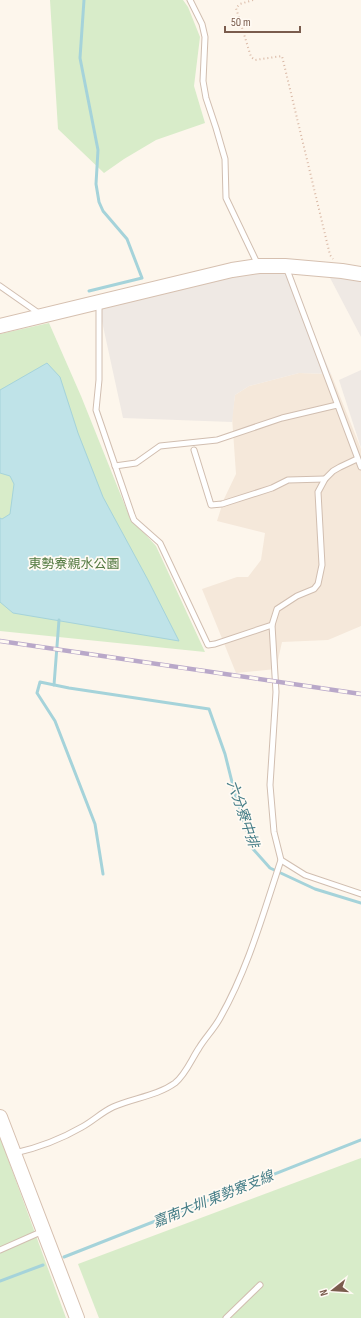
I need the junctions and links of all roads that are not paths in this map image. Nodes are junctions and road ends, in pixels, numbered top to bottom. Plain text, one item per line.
1 (190, 0) edge
2 (361, 263) edge
3 (259, 266) junction
4 (285, 266) junction
5 (342, 271) junction
6 (361, 274) edge
7 (0, 286) edge
8 (99, 302) junction
9 (42, 316) junction
10 (0, 326) edge
11 (337, 404) junction
12 (194, 450) dead end
13 (357, 458) junction
14 (115, 466) junction
15 (361, 467) edge
16 (324, 479) junction
17 (272, 625) junction
18 (280, 862) junction
19 (361, 894) edge
20 (0, 1117) edge
21 (14, 1153) junction
22 (43, 1230) junction
23 (0, 1250) edge
24 (260, 1286) dead end
25 (77, 1318) edge
26 (226, 1318) edge

1 - 3 lane
2 - 5 street
3 - 4 street
3 - 8 street
4 - 5 street
4 - 11 lane
5 - 6 street
7 - 9 lane
8 - 9 street
8 - 14 lane
9 - 10 street
11 - 13 lane
11 - 14 lane
12 - 16 lane
13 - 15 lane
13 - 16 lane
14 - 17 lane
16 - 17 lane
17 - 18 lane
18 - 19 lane
18 - 21 lane
20 - 21 street
21 - 22 street
22 - 23 lane
22 - 25 street
24 - 26 lane

